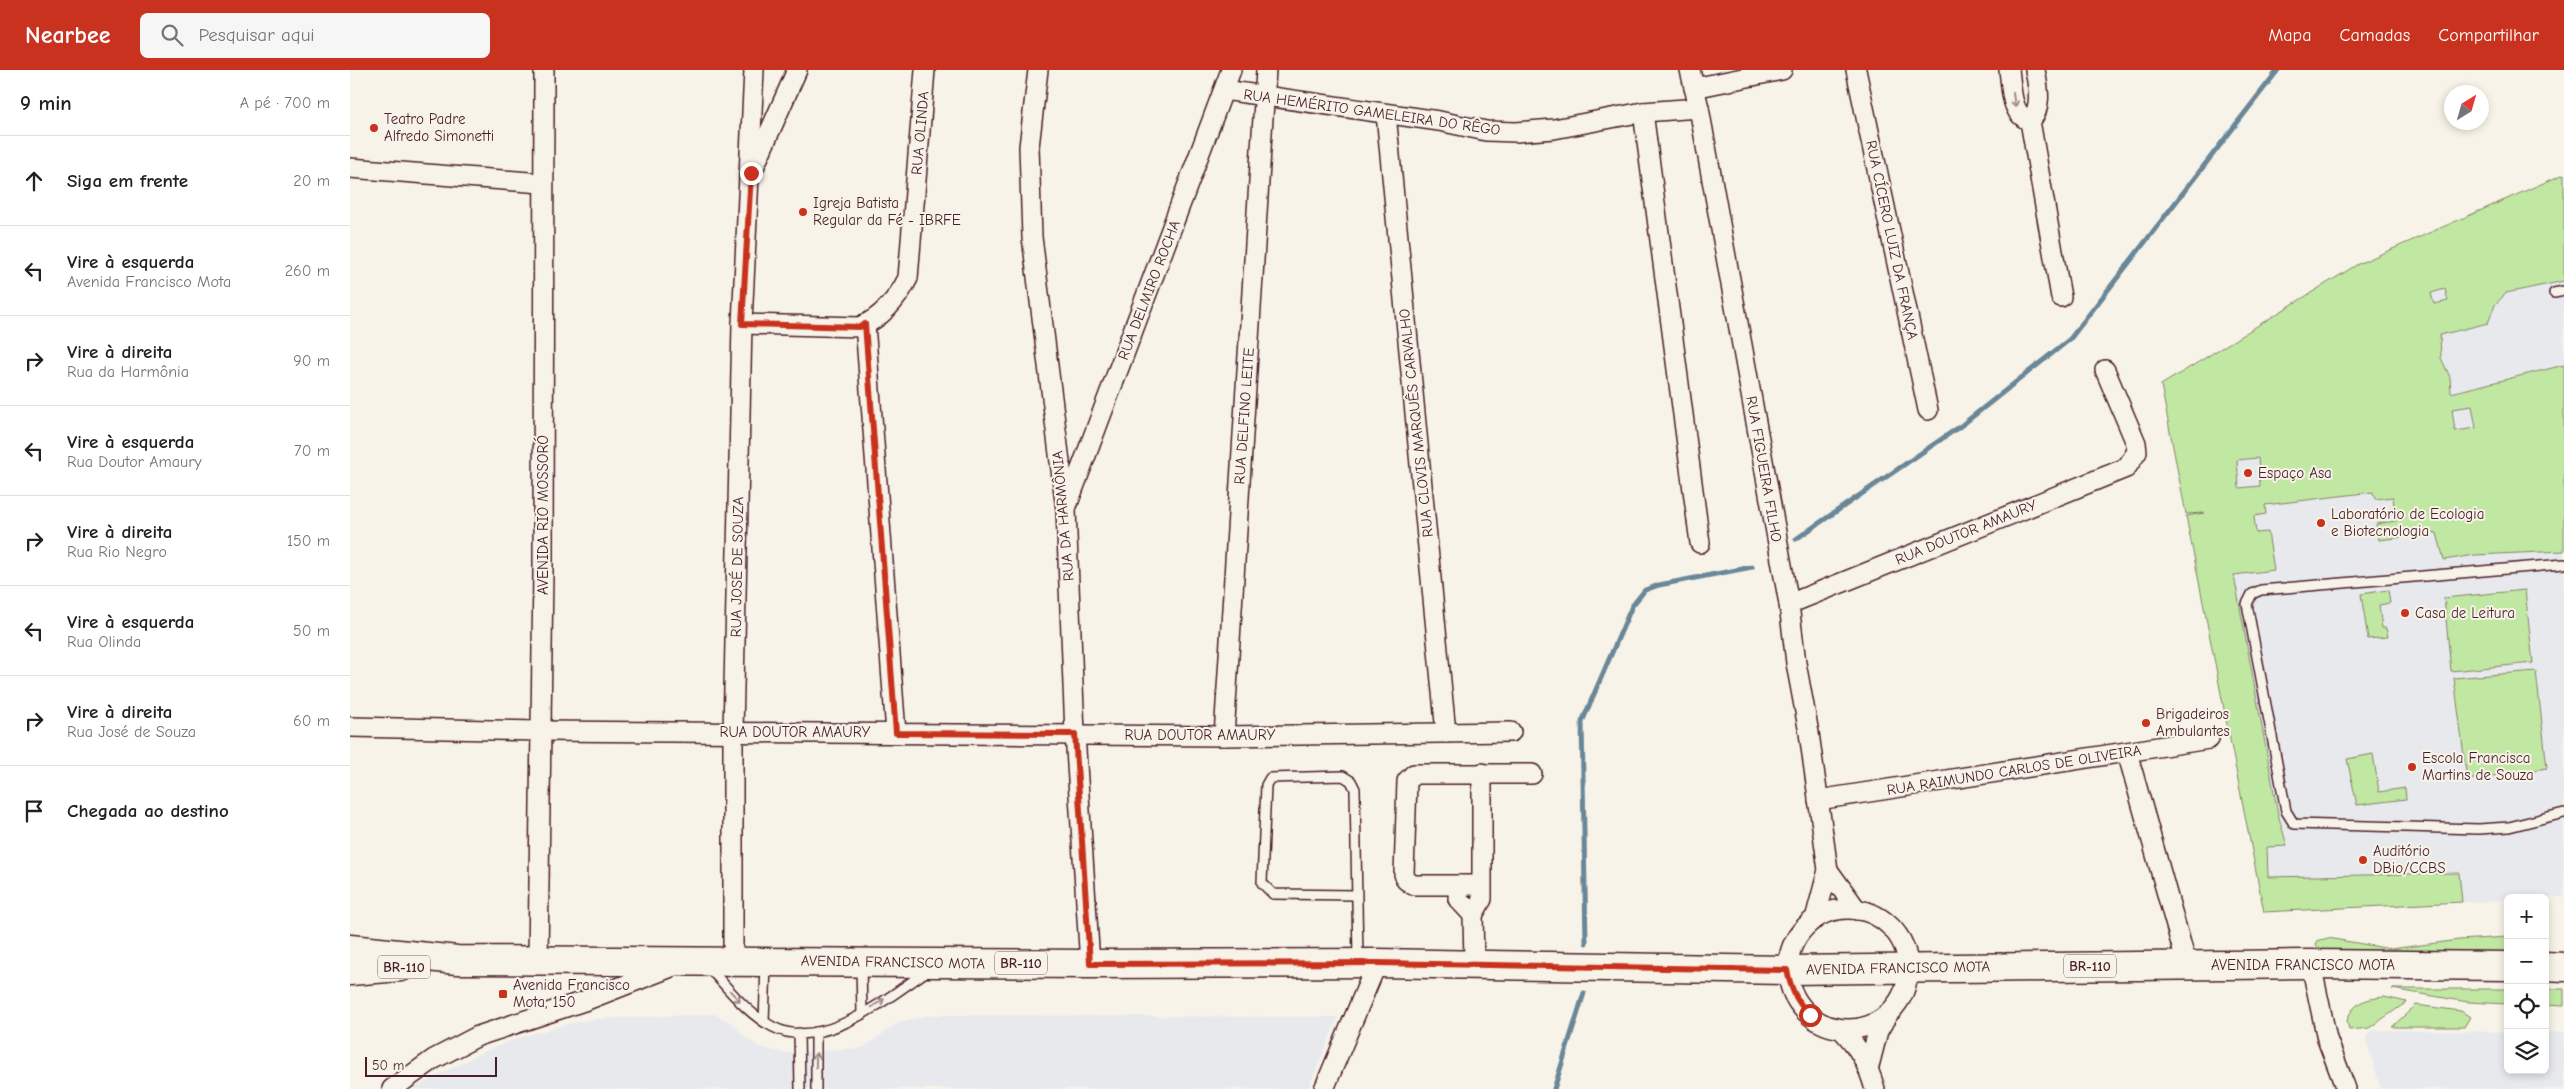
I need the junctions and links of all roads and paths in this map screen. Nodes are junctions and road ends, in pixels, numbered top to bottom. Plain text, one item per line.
1 (544, 70) edge
2 (754, 70) edge
3 (797, 70) edge
4 (925, 70) edge
5 (1038, 70) edge
6 (1231, 70) edge
7 (1266, 70) edge
8 (1782, 70) edge
9 (1856, 70) edge
10 (2009, 70) edge
11 (2035, 70) edge
12 (1692, 79) edge
13 (1224, 90) junction
14 (1264, 96) junction
15 (1699, 108) junction
16 (1643, 112) junction
17 (1386, 114) junction
18 (2030, 121) junction
19 (350, 168) edge
20 (751, 173) junction
21 (542, 183) junction
22 (2564, 291) edge
23 (2554, 293) dead end
24 (2061, 297) dead end
25 (742, 324) junction
26 (865, 324) junction
27 (2105, 370) dead end
28 (1928, 410) dead end
29 (1066, 510) junction
30 (1700, 543) dead end
31 (2564, 564) edge
32 (1788, 604) junction
33 (350, 727) edge
34 (540, 732) junction
35 (733, 732) junction
36 (1510, 732) dead end
37 (896, 733) junction
38 (1446, 733) junction
39 (1075, 734) junction
40 (1224, 736) junction
41 (2209, 739) dead end
42 (2127, 752) junction
43 (1482, 773) junction
44 (1532, 774) dead end
45 (1818, 800) junction
46 (2564, 813) edge
47 (1828, 870) junction
48 (1481, 885) junction
49 (1459, 886) junction
50 (1356, 895) junction
51 (1857, 910) junction
52 (1473, 915) junction
53 (1814, 918) junction
54 (350, 949) edge
55 (457, 960) junction
56 (538, 960) junction
57 (695, 960) junction
58 (733, 960) junction
59 (766, 961) junction
60 (861, 962) junction
61 (939, 963) junction
62 (1367, 963) junction
63 (1090, 964) junction
64 (1474, 964) junction
65 (2311, 964) junction
66 (2187, 965) junction
67 (2504, 966) edge
68 (2549, 966) edge
69 (2564, 966) edge
70 (1908, 967) junction
71 (1787, 970) junction
72 (350, 971) edge
73 (1889, 1013) junction
74 (862, 1014) junction
75 (764, 1022) junction
76 (1841, 1029) junction
77 (816, 1032) junction
78 (799, 1033) junction
79 (1868, 1066) junction
80 (392, 1089) edge
81 (800, 1089) edge
82 (816, 1089) edge
83 (1324, 1089) edge
84 (1875, 1089) edge
85 (2346, 1089) edge

1 - 21 street, AVENIDA RIO MOSSORÓ
2 - 20 street, RUA JOSÉ DE SOUZA
3 - 20 street, RUA JOSÉ DE SOUZA
4 - 26 street, RUA OLINDA
5 - 29 street, RUA DA HARMÔNIA
6 - 13 street, RUA DELMIRO ROCHA
7 - 14 street, RUA DELFINO LEITE
8 - 12 street
9 - 28 street, RUA CÍCERO LUIZ DA FRANÇA
10 -> 18 street
11 - 18 street
12 - 15 street, RUA FIGUEIRA FILHO
13 - 14 street, RUA HEMÉRITO GAMELEIRA DO RÊGO
13 - 29 street, RUA DELMIRO ROCHA
14 - 17 street, RUA HEMÉRITO GAMELEIRA DO RÊGO
14 - 40 street, RUA DELFINO LEITE
15 - 16 street, RUA HEMÉRITO GAMELEIRA DO RÊGO
15 - 32 street, RUA FIGUEIRA FILHO
16 - 17 street, RUA HEMÉRITO GAMELEIRA DO RÊGO
16 - 30 street
17 - 38 street, RUA CLOVIS MARQUÊS CARVALHO
18 - 24 street
19 - 21 street
20 - 25 street, RUA JOSÉ DE SOUZA
21 - 34 street, AVENIDA RIO MOSSORÓ
22 - 23 lane
25 - 26 street, RUA OLINDA
25 - 35 street, RUA JOSÉ DE SOUZA
26 - 37 street
27 - 32 street, RUA DOUTOR AMAURY
29 - 39 street, RUA DA HARMÔNIA
31 - 46 lane
32 - 45 street, RUA FIGUEIRA FILHO
33 - 34 street, RUA DOUTOR AMAURY
34 - 35 street, RUA DOUTOR AMAURY
34 - 56 street, AVENIDA RIO MOSSORÓ
35 - 37 street, RUA DOUTOR AMAURY
35 - 58 street, RUA JOSÉ DE SOUZA
36 - 38 street, RUA DOUTOR AMAURY
37 - 39 street, RUA DOUTOR AMAURY
38 - 40 street, RUA DOUTOR AMAURY
39 - 40 street, RUA DOUTOR AMAURY
39 - 63 street, RUA DA HARMÔNIA
41 - 42 street, RUA RAIMUNDO CARLOS DE OLIVEIRA
42 - 45 street, RUA RAIMUNDO CARLOS DE OLIVEIRA
42 - 66 street
43 - 44 street
43 - 48 street
43 - 49 street
45 - 47 street, RUA FIGUEIRA FILHO
47 - 51 street, RUA FIGUEIRA FILHO
47 - 53 street, RUA FIGUEIRA FILHO
48 - 49 street
48 - 52 street
49 - 52 street
50 - 50 lane
50 - 62 lane
51 - 53 street
51 - 70 street
52 - 64 street
53 - 71 street
54 - 55 main road, BR-110
55 - 56 main road, AVENIDA FRANCISCO MOTA / BR-110
55 - 72 main road, BR-110
56 - 57 main road, AVENIDA FRANCISCO MOTA / BR-110
57 - 58 main road, AVENIDA FRANCISCO MOTA / BR-110
57 -> 75 lane
57 - 80 street, AVENIDA FRANCISCO MOTA
58 - 59 main road, AVENIDA FRANCISCO MOTA / BR-110
59 - 60 main road, AVENIDA FRANCISCO MOTA / BR-110
59 - 75 lane
60 - 61 main road, AVENIDA FRANCISCO MOTA / BR-110
60 - 74 lane
61 - 63 main road, AVENIDA FRANCISCO MOTA / BR-110
74 -> 61 lane
62 - 63 main road, AVENIDA FRANCISCO MOTA / BR-110
62 - 64 main road, AVENIDA FRANCISCO MOTA / BR-110
62 - 83 street
64 - 71 main road, AVENIDA FRANCISCO MOTA / BR-110
65 - 66 main road, AVENIDA FRANCISCO MOTA / BR-110
65 - 67 main road, AVENIDA FRANCISCO MOTA / BR-110
65 - 85 street
66 - 70 main road, AVENIDA FRANCISCO MOTA / BR-110
68 - 69 main road
70 - 71 main road, AVENIDA FRANCISCO MOTA / BR-110
70 - 73 street
71 - 76 street
73 - 76 street
73 - 79 street
74 - 77 lane
75 - 78 lane
76 - 79 street
77 - 78 lane
82 -> 77 lane
78 - 81 lane
79 - 84 street

